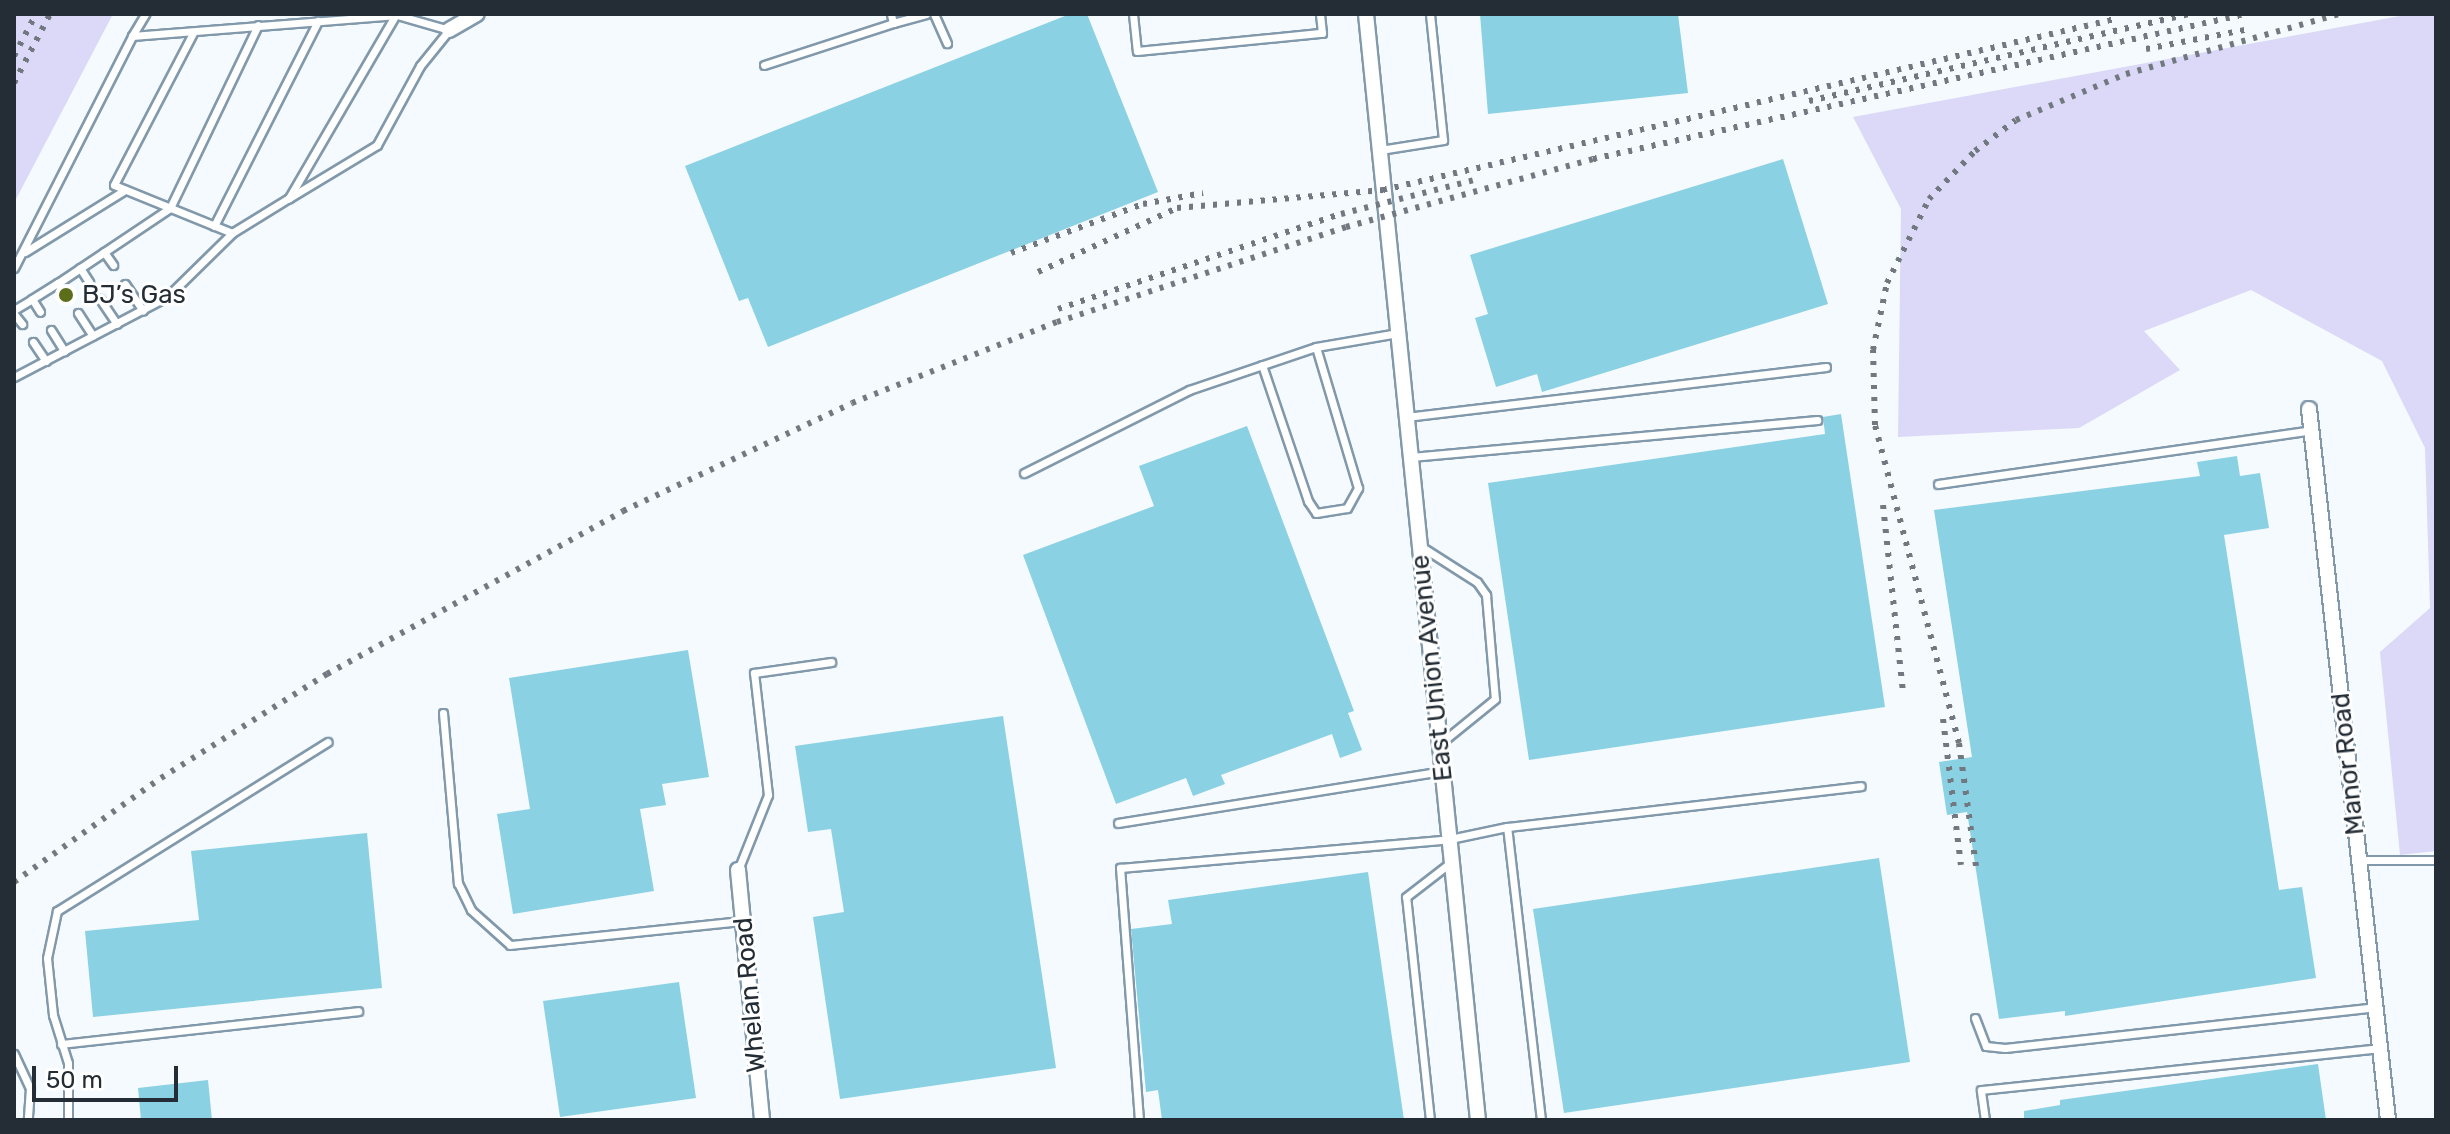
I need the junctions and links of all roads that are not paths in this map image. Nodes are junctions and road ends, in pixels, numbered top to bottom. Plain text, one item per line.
1 (145, 14) edge
2 (477, 14) edge
3 (926, 14) edge
4 (934, 14) edge
5 (1133, 14) edge
6 (1320, 14) edge
7 (1366, 14) edge
8 (1430, 14) edge
9 (396, 15) edge
10 (892, 18) edge
11 (318, 21) junction
12 (258, 25) junction
13 (449, 30) junction
14 (193, 33) junction
15 (132, 36) junction
16 (947, 43) dead end
17 (764, 65) dead end
18 (1379, 150) junction
19 (125, 190) junction
20 (289, 198) junction
21 (170, 208) junction
22 (214, 226) junction
23 (232, 233) junction
24 (104, 252) junction
25 (22, 253) junction
26 (113, 265) dead end
27 (14, 268) edge
28 (80, 268) junction
29 (89, 282) dead end
30 (58, 283) junction
31 (125, 284) dead end
32 (67, 296) dead end
33 (32, 299) junction
34 (100, 299) dead end
35 (143, 311) junction
36 (14, 312) edge
37 (40, 312) dead end
38 (78, 313) dead end
39 (22, 324) dead end
40 (117, 324) junction
41 (51, 330) dead end
42 (1398, 333) junction
43 (93, 336) junction
44 (33, 342) dead end
45 (1316, 347) junction
46 (64, 351) junction
47 (46, 361) junction
48 (1262, 365) junction
49 (1826, 367) dead end
50 (14, 377) edge
51 (2309, 409) dead end
52 (1406, 417) junction
53 (1817, 420) dead end
54 (2311, 430) junction
55 (1411, 457) junction
56 (1024, 473) dead end
57 (1938, 484) dead end
58 (1420, 546) junction
59 (831, 662) dead end
60 (443, 713) dead end
61 (327, 742) dead end
62 (1440, 743) junction
63 (1443, 771) junction
64 (1861, 786) dead end
65 (1118, 823) dead end
66 (1507, 827) junction
67 (1450, 839) junction
68 (2359, 860) junction
69 (2436, 860) edge
70 (1452, 862) junction
71 (738, 870) joint
72 (743, 921) junction
73 (2375, 1007) junction
74 (358, 1011) dead end
75 (1975, 1018) dead end
76 (61, 1044) junction
77 (2380, 1048) junction
78 (14, 1054) edge
79 (28, 1120) edge
80 (68, 1120) edge
81 (762, 1120) edge
82 (1139, 1120) edge
83 (1430, 1120) edge
84 (1478, 1120) edge
85 (1541, 1120) edge
86 (1985, 1120) edge
87 (2388, 1120) edge

1 - 15 lane
2 - 13 street
3 - 10 lane
4 - 16 lane
5 - 6 lane
7 - 18 street, East Union Avenue
8 - 18 lane
9 - 11 lane
9 - 13 lane
9 - 20 lane
10 - 17 lane
11 - 12 lane
11 - 22 lane
12 - 14 lane
12 - 21 lane
13 - 20 lane
14 - 15 lane
14 - 19 lane
15 - 25 lane
18 - 42 street, East Union Avenue
19 - 21 lane
19 - 25 lane
20 - 23 lane
21 - 22 lane
21 - 24 lane
22 - 23 lane
23 - 35 lane
24 - 26 lane
24 - 28 lane
25 - 27 lane
28 - 29 lane
28 - 30 lane
30 - 32 lane
30 - 33 lane
31 - 35 lane
33 - 36 lane
33 - 37 lane
34 - 40 lane
35 - 40 lane
36 - 39 lane
38 - 43 lane
40 - 43 lane
41 - 46 lane
42 - 45 lane
42 - 52 street, East Union Avenue
43 - 46 lane
44 - 47 lane
45 - 48 lane
45 - 48 lane
46 - 47 lane
47 - 50 lane
48 - 56 lane
49 - 52 lane
51 - 54 street, Manor Road
52 - 55 street, East Union Avenue
53 - 55 lane
54 - 57 lane
54 - 68 street, Manor Road
55 - 58 street, East Union Avenue
58 - 62 street, East Union Avenue
58 - 62 lane
59 - 71 lane
60 - 72 lane
61 - 76 lane
62 - 63 street, East Union Avenue
63 - 65 lane
63 - 67 street, East Union Avenue
64 - 66 lane
66 - 67 lane
66 - 85 lane
67 - 70 street, East Union Avenue
67 - 82 lane
68 - 69 lane
68 - 73 street, Manor Road
70 - 83 lane
70 - 84 street, East Union Avenue
71 - 72 street, Whelan Road
72 - 81 street, Whelan Road
73 - 75 lane
73 - 77 street, Manor Road
74 - 76 lane
76 - 80 lane
77 - 86 lane
77 - 87 street, Manor Road
78 - 79 lane

